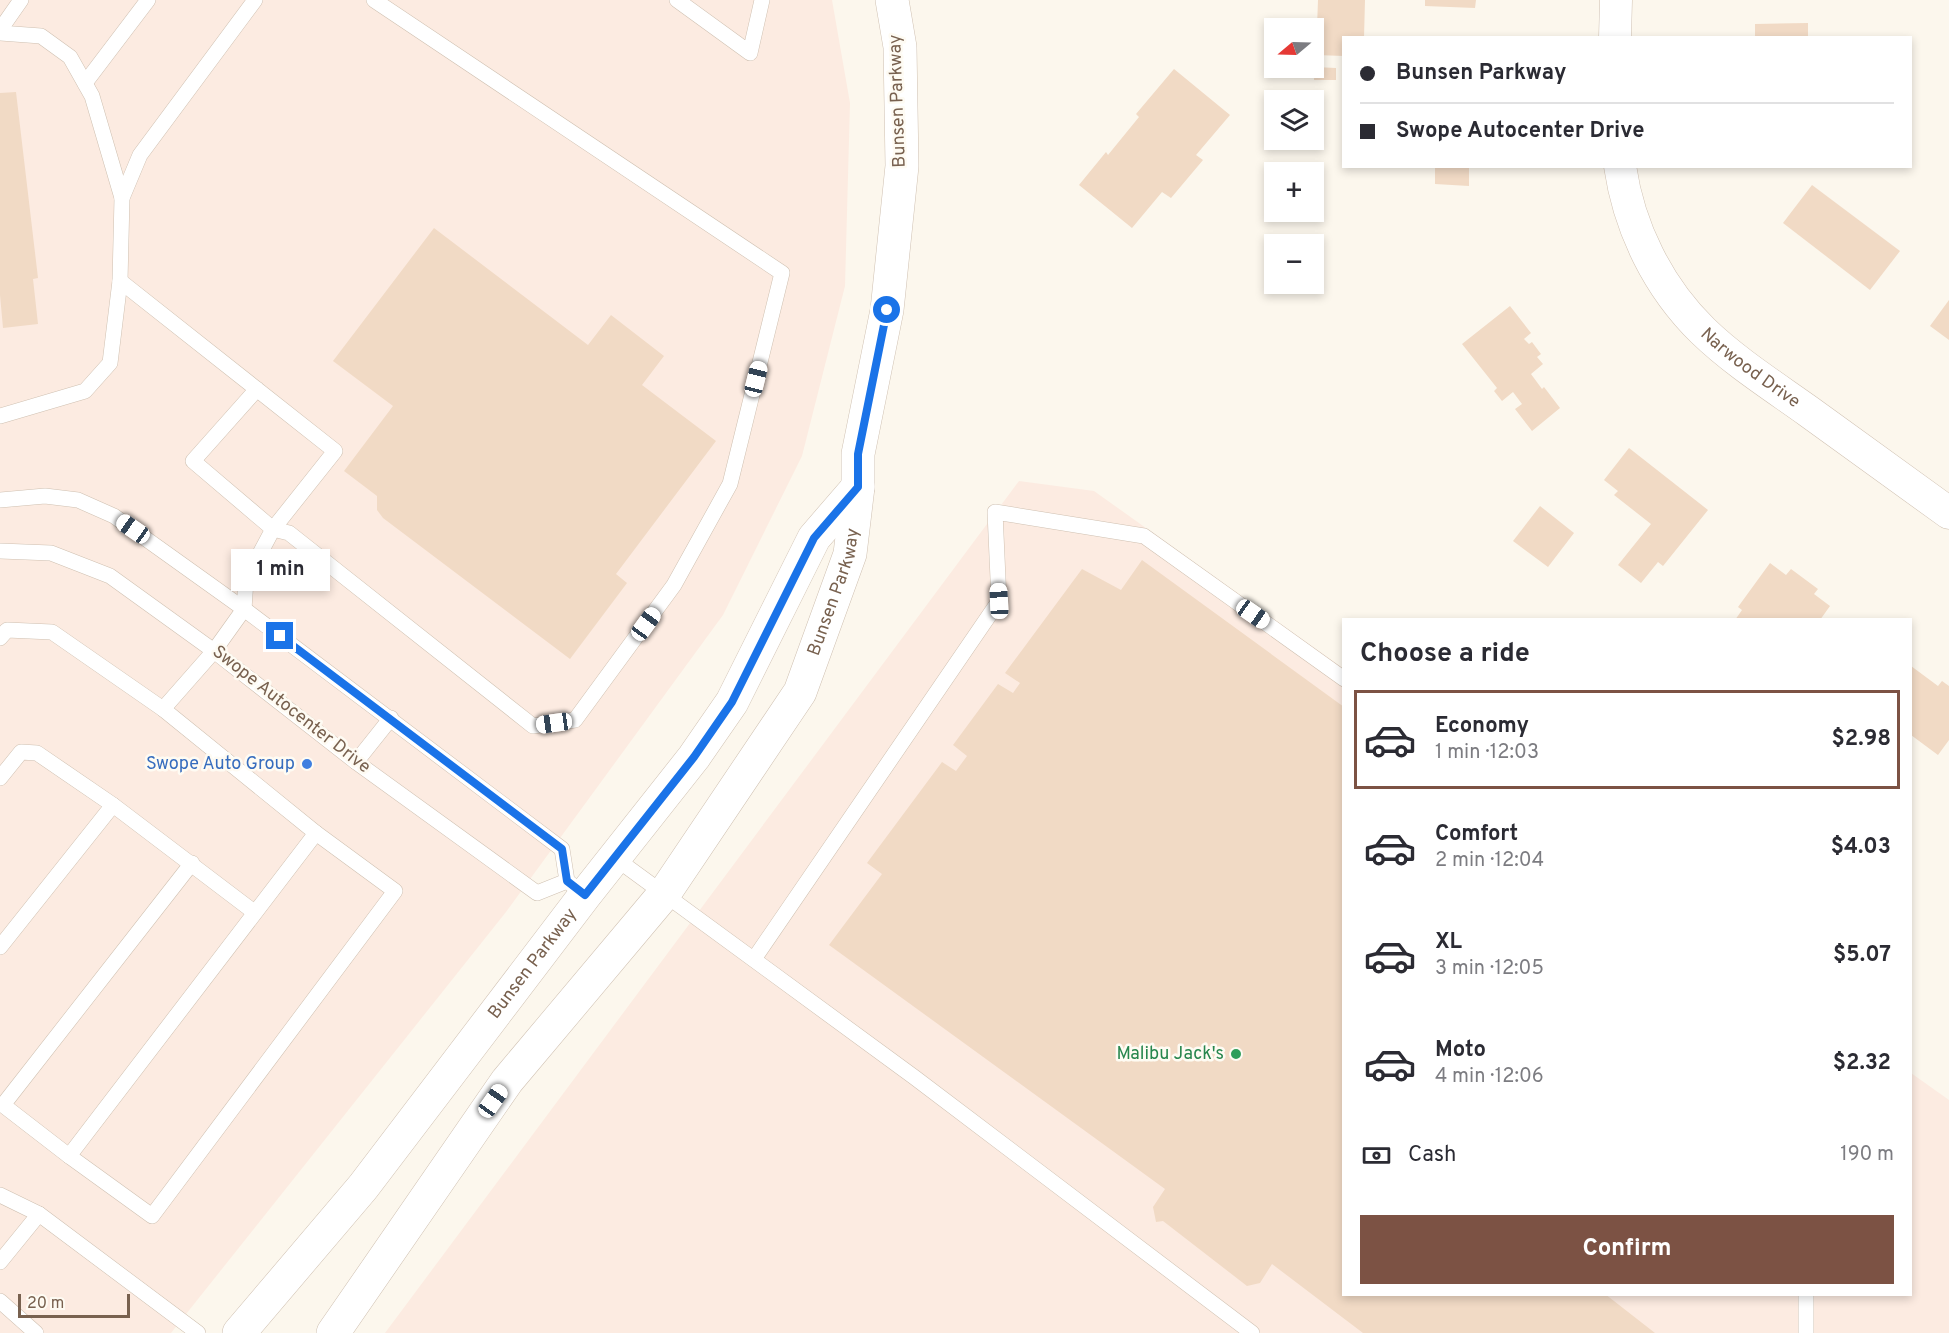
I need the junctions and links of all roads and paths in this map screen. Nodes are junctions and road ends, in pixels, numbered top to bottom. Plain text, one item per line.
1 (21, 0) edge
2 (148, 0) edge
3 (255, 0) edge
4 (374, 0) edge
5 (677, 0) edge
6 (762, 0) edge
7 (892, 0) edge
8 (1616, 0) edge
9 (0, 32) edge
10 (1615, 36) edge
11 (85, 83) junction
12 (1620, 168) edge
13 (122, 198) junction
14 (120, 281) junction
15 (257, 389) junction
16 (0, 416) edge
17 (858, 487) junction
18 (0, 500) edge
19 (1949, 513) edge
20 (273, 529) junction
21 (0, 551) edge
22 (244, 609) junction
23 (0, 638) edge
24 (214, 651) junction
25 (1342, 678) edge
26 (163, 709) junction
27 (391, 718) junction
28 (356, 762) junction
29 (0, 778) edge
30 (112, 805) junction
31 (316, 833) junction
32 (615, 858) junction
33 (192, 863) junction
34 (576, 888) junction
35 (664, 894) junction
36 (254, 912) junction
37 (0, 947) edge
38 (754, 959) junction
39 (69, 1156) junction
40 (0, 1195) edge
41 (39, 1214) junction
42 (0, 1262) edge
43 (1806, 1296) edge
44 (0, 1301) edge
45 (36, 1333) edge
46 (198, 1333) edge
47 (239, 1333) edge
48 (333, 1333) edge
49 (1252, 1333) edge
50 (1806, 1333) edge

1 - 9 lane
2 - 11 lane
3 - 13 lane
4 - 20 lane
5 - 6 lane
7 - 17 street, Bunsen Parkway
8 - 10 street
9 - 11 lane
11 - 13 lane
12 - 19 street, Narwood Drive
13 - 14 lane
14 - 15 lane
14 - 16 lane
15 - 20 lane
15 - 20 lane
17 - 32 street, Bunsen Parkway
17 - 35 street, Bunsen Parkway
18 - 22 lane
20 - 22 lane
21 - 24 lane, Swope Autocenter Drive
22 - 24 lane
22 - 27 lane
23 - 26 lane
24 - 26 lane
24 - 28 lane, Swope Autocenter Drive
25 - 38 lane
26 - 31 lane
27 - 28 lane
27 - 34 lane
28 - 34 lane, Swope Autocenter Drive
29 - 30 lane
30 - 33 lane
30 - 37 lane
31 - 36 lane
31 - 39 lane
32 - 34 street, Bunsen Parkway
32 - 35 lane
33 - 36 lane
33 - 39 lane
34 - 47 street, Bunsen Parkway
35 - 38 lane
35 - 48 street, Bunsen Parkway
36 - 39 lane
38 - 49 lane
40 - 41 lane
41 - 42 lane
41 - 46 lane
43 - 50 lane
44 - 45 lane

